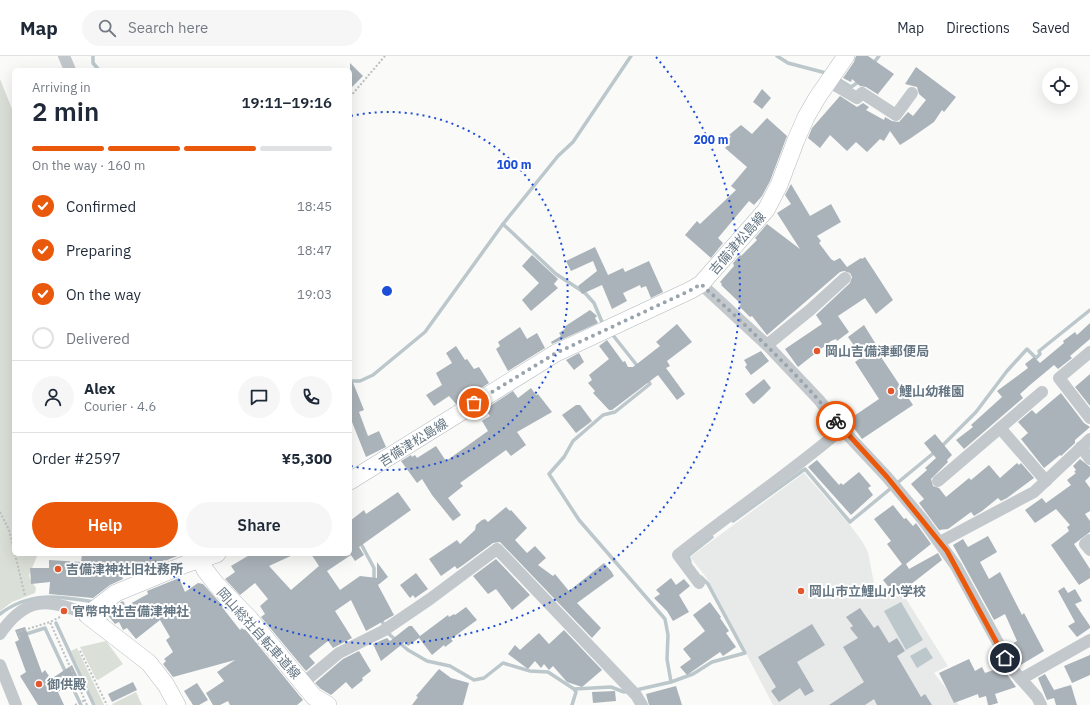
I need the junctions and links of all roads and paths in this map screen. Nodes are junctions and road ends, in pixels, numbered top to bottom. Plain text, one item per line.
1 (64, 56) edge
2 (385, 56) edge
3 (846, 56) edge
4 (69, 68) edge
5 (828, 81) junction
6 (912, 93) dead end
7 (352, 95) edge
8 (845, 278) dead end
9 (701, 284) junction
10 (767, 344) junction
11 (1090, 352) edge
12 (1042, 392) dead end
13 (1090, 418) edge
14 (1000, 428) junction
15 (842, 429) junction
16 (1086, 443) edge
17 (1090, 459) edge
18 (352, 480) edge
19 (938, 481) dead end
20 (1046, 481) junction
21 (0, 512) edge
22 (12, 540) edge
23 (1090, 540) edge
24 (940, 542) junction
25 (1090, 550) edge
26 (15, 556) edge
27 (206, 556) edge
28 (699, 583) dead end
29 (27, 607) junction
30 (82, 612) junction
31 (50, 622) junction
32 (0, 634) edge
33 (20, 637) dead end
34 (1090, 640) edge
35 (80, 651) dead end
36 (0, 665) edge
37 (1021, 680) junction
38 (303, 683) junction
39 (85, 700) junction
40 (316, 702) edge
41 (16, 705) edge
42 (75, 705) edge
43 (87, 705) edge
44 (107, 705) edge
45 (178, 705) edge
46 (642, 705) edge
47 (1041, 705) edge

1 - 4 street
2 - 7 path
3 - 5 main road, 吉備津松島線
5 - 6 street
5 - 9 main road, 吉備津松島線
8 - 10 street
9 - 10 street
9 - 18 main road, 吉備津松島線
10 - 15 street
11 - 13 street
12 - 14 street
14 - 19 street
14 - 20 street
15 - 24 street
15 - 28 street
16 - 17 street
16 - 20 street
20 - 24 street
21 - 22 path
23 - 25 street
24 - 37 street
26 - 29 path
27 - 30 main road
27 - 38 main road, 岡山総社自転車道線
29 - 30 street
29 - 32 street
30 - 31 path
30 - 45 main road
31 - 33 path
31 - 39 path
34 - 37 street
35 - 44 path
36 - 41 street
37 - 47 street
38 - 40 main road, 岡山総社自転車道線
38 - 46 street
39 - 42 path
39 - 43 path

